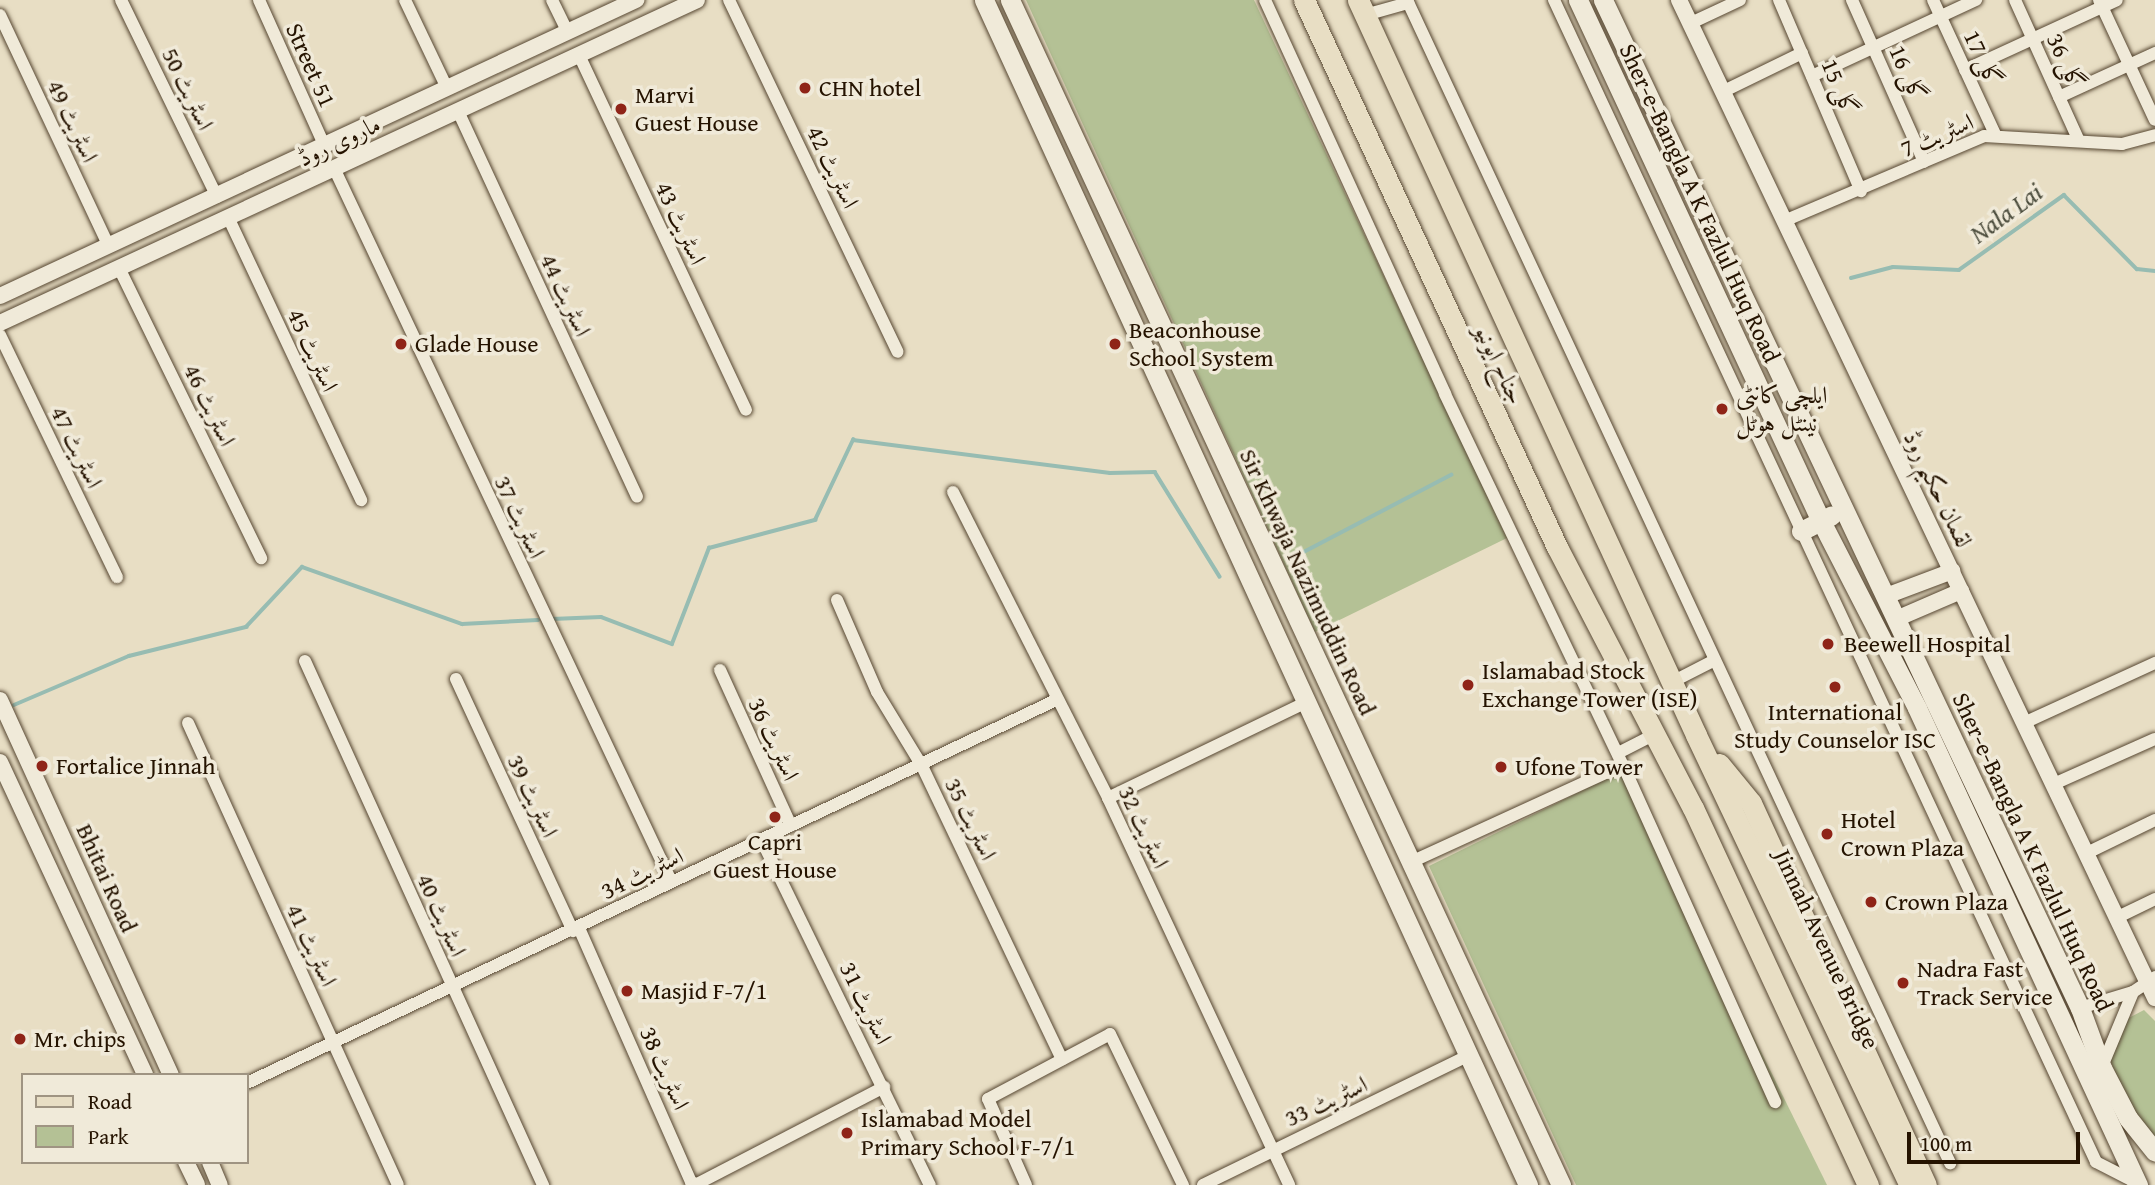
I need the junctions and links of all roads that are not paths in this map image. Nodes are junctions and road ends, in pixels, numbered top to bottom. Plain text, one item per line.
1 (121, 0) edge
2 (259, 0) edge
3 (405, 0) edge
4 (552, 0) edge
5 (636, 0) edge
6 (697, 0) edge
7 (729, 0) edge
8 (984, 0) edge
9 (1010, 0) edge
10 (1265, 0) edge
11 (1304, 0) edge
12 (1554, 0) edge
13 (1578, 0) edge
14 (1603, 0) edge
15 (1679, 0) edge
16 (1740, 0) edge
17 (1779, 0) edge
18 (1852, 0) edge
19 (1933, 0) edge
20 (1976, 0) edge
21 (2015, 0) edge
22 (2117, 0) edge
23 (1408, 1) edge
24 (2101, 3) edge
25 (1361, 8) edge
26 (0, 15) edge
27 (1941, 16) junction
28 (1690, 23) junction
29 (566, 31) junction
30 (2033, 39) junction
31 (1874, 48) junction
32 (2155, 52) edge
33 (1802, 53) junction
34 (579, 55) junction
35 (2129, 64) junction
36 (1965, 70) junction
37 (1812, 76) junction
38 (446, 86) junction
39 (1723, 92) junction
40 (2059, 97) junction
41 (458, 111) junction
42 (2155, 120) edge
43 (1995, 134) junction
44 (2155, 135) edge
45 (2078, 139) junction
46 (325, 147) junction
47 (1924, 162) junction
48 (334, 168) junction
49 (1861, 191) junction
50 (217, 197) junction
51 (228, 217) junction
52 (1784, 221) junction
53 (108, 245) junction
54 (120, 270) junction
55 (0, 296) edge
56 (0, 323) edge
57 (0, 335) edge
58 (898, 352) dead end
59 (746, 410) dead end
60 (953, 492) dead end
61 (636, 496) dead end
62 (361, 500) dead end
63 (1842, 510) junction
64 (1821, 521) junction
65 (1801, 531) junction
66 (261, 558) dead end
67 (1952, 571) junction
68 (117, 577) dead end
69 (1961, 591) junction
70 (1886, 596) junction
71 (837, 600) dead end
72 (1896, 619) junction
73 (1715, 660) junction
74 (306, 661) dead end
75 (2154, 666) edge
76 (720, 670) dead end
77 (456, 679) dead end
78 (1672, 682) junction
79 (0, 700) edge
80 (1056, 700) junction
81 (1307, 702) junction
82 (2026, 722) junction
83 (188, 723) dead end
84 (1696, 735) junction
85 (2155, 739) edge
86 (1654, 741) junction
87 (1620, 759) junction
88 (0, 762) edge
89 (922, 766) junction
90 (2056, 783) junction
91 (43, 791) junction
92 (1108, 798) junction
93 (19, 803) junction
94 (2155, 820) edge
95 (791, 826) junction
96 (762, 841) junction
97 (2089, 852) junction
98 (1412, 862) junction
99 (671, 881) junction
100 (2155, 899) edge
101 (2118, 917) junction
102 (576, 929) junction
103 (1457, 961) junction
104 (1431, 976) junction
105 (2151, 979) edge
106 (452, 987) junction
107 (2133, 992) junction
108 (2155, 999) edge
109 (2080, 1009) junction
110 (334, 1042) junction
111 (1468, 1056) junction
112 (1062, 1059) junction
113 (2102, 1068) junction
114 (144, 1073) edge
115 (170, 1073) edge
116 (248, 1083) edge
117 (884, 1087) junction
118 (2092, 1088) junction
119 (1775, 1102) dead end
120 (1272, 1150) junction
121 (1912, 1152) junction
122 (2155, 1152) edge
123 (1950, 1163) dead end
124 (187, 1164) edge
125 (211, 1164) edge
126 (1851, 1182) edge
127 (2138, 1184) edge
128 (197, 1185) edge
129 (220, 1185) edge
130 (398, 1185) edge
131 (542, 1185) edge
132 (698, 1185) edge
133 (930, 1185) edge
134 (1026, 1185) edge
135 (1184, 1185) edge
136 (1203, 1185) edge
137 (1289, 1185) edge
138 (1528, 1185) edge
139 (1561, 1185) edge
140 (1868, 1185) edge
141 (1910, 1185) edge
142 (1926, 1185) edge
143 (1933, 1185) edge

1 - 50 street, اسٹریٹ 50
2 - 46 street, Street 51
3 - 38 street
4 - 29 street
5 - 29 street, ماروی روڈ
6 - 34 street, ماروی روڈ
7 - 58 street, اسٹریٹ 42
8 - 81 main road, Sir Khwaja Nazimuddin Road
9 - 98 main road, Sir Khwaja Nazimuddin Road
10 - 87 street
11 - 86 main road, جناح ایونیو
12 - 65 street
13 - 64 main road, Sher-e-Bangla A K Fazlul Huq Road
14 - 63 main road, Sher-e-Bangla A K Fazlul Huq Road
15 - 28 street, لقمان حکیم روڈ
16 - 28 street
17 - 33 street, گلی 15
18 - 31 street, گلی 16
19 - 27 street, گلی 17
20 - 27 street
21 - 30 street, گلی 36
22 - 24 street
23 - 25 street
23 - 73 street
24 - 30 street
24 - 35 street
25 - 78 main road, جناح ایونیو
26 - 53 street, اسٹریٹ 49
27 - 31 street
27 - 36 street, گلی 17
28 - 39 street, لقمان حکیم روڈ
29 - 34 street
29 - 38 street, ماروی روڈ
30 - 36 street
30 - 40 street, گلی 36
31 - 37 street
31 - 47 street, گلی 16
32 - 35 street
33 - 37 street, گلی 15
33 - 39 street
34 - 41 street, ماروی روڈ
34 - 59 street, اسٹریٹ 43
35 - 40 street
35 - 42 street
36 - 43 street, گلی 17
37 - 49 street, گلی 15
38 - 41 street
38 - 46 street, ماروی روڈ
39 - 52 street, لقمان حکیم روڈ
40 - 45 street, گلی 36
41 - 48 street, ماروی روڈ
41 - 61 street, اسٹریٹ 44
43 - 45 street, اسٹریٹ 7
43 - 47 street, اسٹریٹ 7
44 - 45 street, اسٹریٹ 7
46 - 48 street
46 - 50 street, ماروی روڈ
47 - 49 street, اسٹریٹ 7
48 - 51 street, ماروی روڈ
48 - 99 street, اسٹریٹ 37
49 - 52 street, اسٹریٹ 7
50 - 51 street
50 - 53 street, ماروی روڈ
51 - 54 street, ماروی روڈ
51 - 62 street, اسٹریٹ 45
52 - 67 street, لقمان حکیم روڈ
53 - 54 street
53 - 55 street, ماروی روڈ
54 - 56 street, ماروی روڈ
54 - 66 street, اسٹریٹ 46
57 - 68 street, اسٹریٹ 47
60 - 80 street, اسٹریٹ 32
63 - 64 main road
63 - 70 main road, Sher-e-Bangla A K Fazlul Huq Road
64 - 65 main road
64 - 118 main road, Sher-e-Bangla A K Fazlul Huq Road
65 - 127 street
67 - 69 street, لقمان حکیم روڈ
67 - 70 street
69 - 72 street
69 - 82 street, لقمان حکیم روڈ
70 - 72 main road, Sher-e-Bangla A K Fazlul Huq Road
71 - 89 street, اسٹریٹ 35
72 - 109 main road, Sher-e-Bangla A K Fazlul Huq Road
73 - 78 street
73 - 123 street
74 - 106 street, اسٹریٹ 40
75 - 82 street
76 - 95 street, اسٹریٹ 36
77 - 102 street, اسٹریٹ 39
78 - 84 main road, جناح ایونیو
79 - 91 street, Bhitai Road
80 - 89 street, اسٹریٹ 34
80 - 92 street, اسٹریٹ 32
81 - 92 street
81 - 104 main road, Sir Khwaja Nazimuddin Road
82 - 90 street, لقمان حکیم روڈ
83 - 110 street, اسٹریٹ 41
84 - 121 main road
84 - 141 main road, Jinnah Avenue Bridge
85 - 90 street
86 - 87 street
86 - 126 main road
86 - 140 main road
87 - 98 street
87 - 119 street
88 - 93 street, Bhitai Road
89 - 95 street, اسٹریٹ 34
89 - 112 street, اسٹریٹ 35
90 - 97 street, لقمان حکیم روڈ
91 - 93 street
91 - 115 street, Bhitai Road
92 - 120 street, اسٹریٹ 32
93 - 114 street, Bhitai Road
94 - 97 street
95 - 96 street, اسٹریٹ 34
96 - 99 street, اسٹریٹ 34
96 - 117 street, اسٹریٹ 31
97 - 101 street, لقمان حکیم روڈ
98 - 103 main road, Sir Khwaja Nazimuddin Road
99 - 102 street, اسٹریٹ 34
100 - 101 street
101 - 105 street, لقمان حکیم روڈ
102 - 106 street, اسٹریٹ 34
102 - 132 street, اسٹریٹ 38
103 - 104 main road
103 - 139 main road, Sir Khwaja Nazimuddin Road
104 - 111 main road, Sir Khwaja Nazimuddin Road
105 - 107 street
105 - 108 street, لقمان حکیم روڈ
106 - 110 street, اسٹریٹ 34
106 - 131 street, اسٹریٹ 40
107 - 109 street
107 - 113 street
109 - 113 main road, Sher-e-Bangla A K Fazlul Huq Road
110 - 116 street, اسٹریٹ 34
110 - 130 street, اسٹریٹ 41
111 - 120 street, اسٹریٹ 33
111 - 138 main road, Sir Khwaja Nazimuddin Road
112 - 134 street
112 - 135 street
113 - 118 street
113 - 122 main road, Sher-e-Bangla A K Fazlul Huq Road
117 - 132 street
117 - 133 street, اسٹریٹ 31
118 - 127 main road, Sher-e-Bangla A K Fazlul Huq Road
120 - 136 street, اسٹریٹ 33
120 - 137 street, اسٹریٹ 32
121 - 142 main road
121 - 143 main road
124 - 128 street
125 - 129 street

